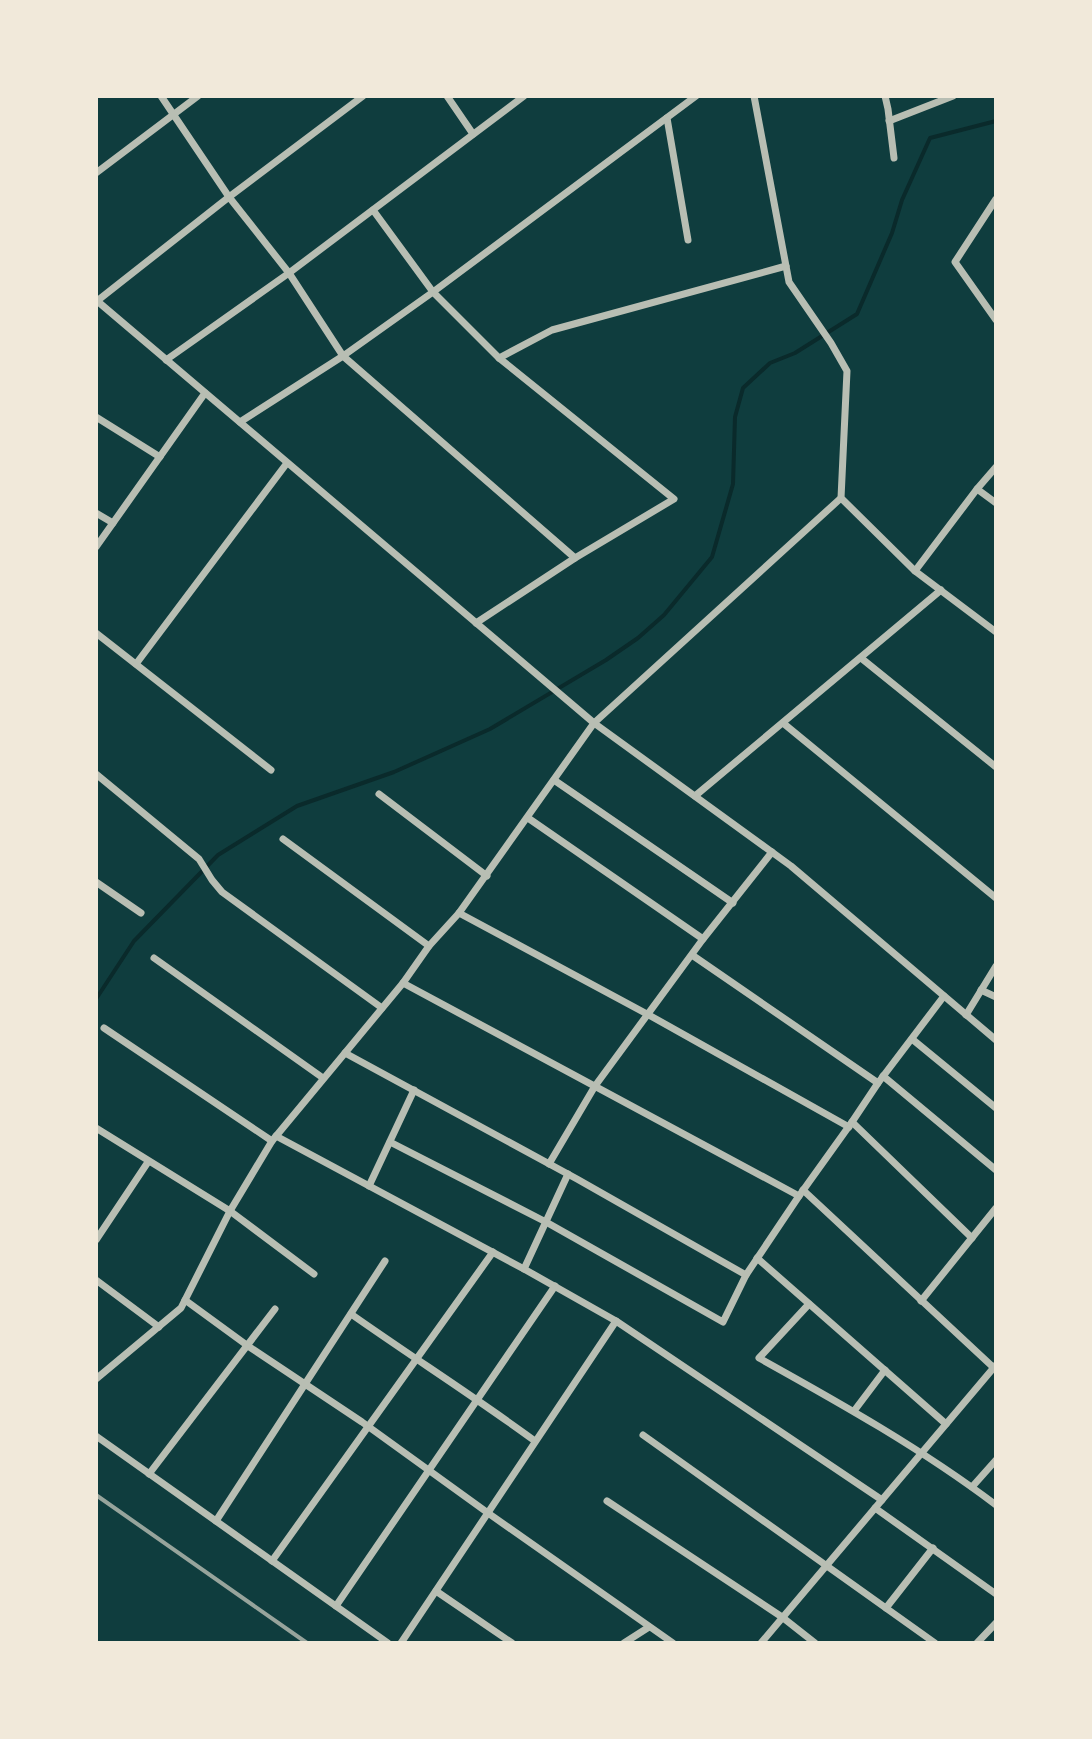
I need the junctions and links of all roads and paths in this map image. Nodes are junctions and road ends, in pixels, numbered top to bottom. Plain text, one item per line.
1 (161, 96) edge
2 (198, 96) edge
3 (363, 96) edge
4 (447, 96) edge
5 (524, 96) edge
6 (696, 96) edge
7 (754, 96) edge
8 (885, 96) edge
9 (953, 96) edge
10 (174, 114) junction
11 (667, 118) junction
12 (889, 121) junction
13 (473, 134) junction
14 (894, 158) dead end
15 (96, 173) edge
16 (229, 197) junction
17 (996, 199) edge
18 (373, 210) junction
19 (688, 240) dead end
20 (786, 266) junction
21 (289, 273) junction
22 (433, 292) junction
23 (96, 301) edge
24 (995, 315) edge
25 (343, 356) junction
26 (499, 358) junction
27 (166, 360) junction
28 (205, 393) junction
29 (96, 417) edge
30 (240, 422) junction
31 (160, 457) junction
32 (287, 463) junction
33 (996, 467) edge
34 (977, 489) junction
35 (841, 498) junction
36 (996, 503) edge
37 (96, 513) edge
38 (113, 523) junction
39 (96, 547) edge
40 (575, 558) junction
41 (915, 571) junction
42 (941, 590) junction
43 (476, 623) junction
44 (996, 632) edge
45 (96, 633) edge
46 (861, 658) junction
47 (136, 664) junction
48 (594, 723) junction
49 (783, 723) junction
50 (996, 767) edge
51 (271, 770) dead end
52 (96, 774) edge
53 (554, 780) junction
54 (379, 794) dead end
55 (695, 796) junction
56 (528, 818) junction
57 (283, 839) dead end
58 (772, 852) junction
59 (487, 876) junction
60 (96, 882) edge
61 (996, 898) edge
62 (733, 903) junction
63 (141, 913) dead end
64 (459, 913) junction
65 (703, 939) junction
66 (429, 946) junction
67 (692, 955) junction
68 (154, 958) dead end
69 (996, 966) edge
70 (403, 983) junction
71 (981, 990) junction
72 (944, 996) junction
73 (996, 997) edge
74 (382, 1008) junction
75 (647, 1014) junction
76 (966, 1015) junction
77 (104, 1028) dead end
78 (912, 1039) junction
79 (996, 1040) edge
80 (345, 1053) junction
81 (323, 1078) junction
82 (881, 1080) junction
83 (595, 1086) junction
84 (414, 1090) junction
85 (996, 1108) edge
86 (850, 1125) junction
87 (99, 1130) edge
88 (274, 1138) junction
89 (96, 1140) edge
90 (390, 1142) junction
91 (148, 1162) junction
92 (549, 1164) junction
93 (996, 1170) edge
94 (568, 1174) junction
95 (369, 1186) junction
96 (801, 1193) junction
97 (995, 1210) edge
98 (230, 1211) junction
99 (546, 1222) junction
100 (972, 1238) junction
101 (96, 1240) edge
102 (493, 1252) junction
103 (757, 1258) junction
104 (385, 1261) dead end
105 (524, 1269) junction
106 (314, 1274) dead end
107 (746, 1275) junction
108 (96, 1280) edge
109 (555, 1286) junction
110 (185, 1300) junction
111 (921, 1301) junction
112 (809, 1304) junction
113 (275, 1309) dead end
114 (351, 1314) junction
115 (616, 1321) junction
116 (159, 1327) junction
117 (248, 1346) junction
118 (416, 1360) junction
119 (995, 1366) edge
120 (885, 1370) junction
121 (96, 1379) edge
122 (305, 1384) junction
123 (478, 1399) junction
124 (854, 1411) junction
125 (946, 1424) junction
126 (369, 1427) junction
127 (643, 1435) dead end
128 (96, 1436) edge
129 (535, 1441) junction
130 (921, 1453) junction
131 (996, 1460) edge
132 (429, 1471) junction
133 (149, 1474) junction
134 (972, 1487) junction
135 (882, 1500) junction
136 (607, 1501) dead end
137 (996, 1505) edge
138 (875, 1508) junction
139 (488, 1513) junction
140 (216, 1521) junction
141 (933, 1548) junction
142 (272, 1561) junction
143 (826, 1566) junction
144 (436, 1591) junction
145 (996, 1594) edge
146 (336, 1606) junction
147 (886, 1608) junction
148 (782, 1617) junction
149 (996, 1623) edge
150 (649, 1627) junction
151 (388, 1643) edge
152 (401, 1643) edge
153 (512, 1643) edge
154 (624, 1643) edge
155 (673, 1643) edge
156 (761, 1643) edge
157 (815, 1643) edge
158 (935, 1643) edge
159 (977, 1643) edge

1 - 10 street
2 - 10 street
3 - 16 street
4 - 13 street
5 - 13 street
6 - 11 street
7 - 20 street
8 - 12 street
9 - 12 street
10 - 15 street
10 - 16 street
11 - 19 street
11 - 22 street
12 - 14 street
13 - 18 street
16 - 21 street
16 - 23 street
17 - 24 street
18 - 21 street
18 - 22 street
20 - 26 street
20 - 35 street
21 - 25 street
21 - 27 street
22 - 25 street
22 - 26 street
23 - 27 street
25 - 30 street
25 - 40 street
26 - 40 street
27 - 28 street
28 - 30 street
28 - 31 street
29 - 31 street
30 - 32 street
31 - 38 street
32 - 43 street
32 - 47 street
33 - 34 street
34 - 36 street
34 - 41 street
35 - 41 street
35 - 48 street
37 - 38 street
38 - 39 street
40 - 43 street
41 - 42 street
42 - 44 street
42 - 46 street
43 - 48 street
45 - 47 street
46 - 49 street
46 - 50 street
47 - 51 street
48 - 53 street
48 - 55 street
49 - 55 street
49 - 61 street
52 - 74 street
53 - 56 street
53 - 62 street
54 - 59 street
55 - 58 street
56 - 59 street
56 - 65 street
57 - 66 street
58 - 62 street
58 - 72 street
59 - 64 street
60 - 63 street
62 - 65 street
64 - 66 street
64 - 75 street
65 - 67 street
66 - 70 street
67 - 75 street
67 - 82 street
68 - 81 street
69 - 71 street
70 - 74 street
70 - 83 street
71 - 73 street
71 - 76 street
72 - 76 street
72 - 78 street
74 - 80 street
75 - 83 street
75 - 86 street
76 - 79 street
77 - 88 street
78 - 82 street
78 - 85 street
80 - 81 street
80 - 84 street
81 - 88 street
82 - 86 street
82 - 93 street
83 - 92 street
83 - 96 street
84 - 90 street
84 - 92 street
86 - 96 street
86 - 100 street
87 - 89 street
87 - 91 street
88 - 95 street
88 - 98 street
90 - 95 street
90 - 99 street
91 - 98 street
91 - 101 street
92 - 94 street
94 - 99 street
94 - 107 street
95 - 102 street
96 - 103 street
96 - 111 street
97 - 100 street
98 - 106 street
98 - 110 street
99 - 105 street
99 - 107 street
100 - 111 street
102 - 105 street
102 - 118 street
103 - 107 street
103 - 112 street
104 - 114 street
105 - 109 street
108 - 116 street
109 - 115 street
109 - 123 street
110 - 116 street
110 - 117 street
111 - 119 street
112 - 120 street
112 - 124 street
113 - 117 street
114 - 118 street
114 - 122 street
115 - 129 street
115 - 135 street
116 - 121 street
117 - 122 street
117 - 133 street
118 - 123 street
118 - 126 street
119 - 125 street
120 - 124 street
120 - 125 street
122 - 126 street
122 - 140 street
123 - 129 street
123 - 132 street
124 - 130 street
125 - 130 street
126 - 132 street
126 - 142 street
127 - 143 street
128 - 133 street
129 - 139 street
130 - 134 street
130 - 135 street
131 - 134 street
132 - 139 street
132 - 146 street
133 - 140 street
134 - 137 street
135 - 138 street
136 - 148 street
138 - 141 street
138 - 143 street
139 - 144 street
139 - 150 street
140 - 142 street
141 - 145 street
141 - 147 street
142 - 146 street
143 - 147 street
143 - 148 street
144 - 152 street
144 - 153 street
146 - 151 street
147 - 158 street
148 - 156 street
148 - 157 street
149 - 159 street
150 - 154 street
150 - 155 street

